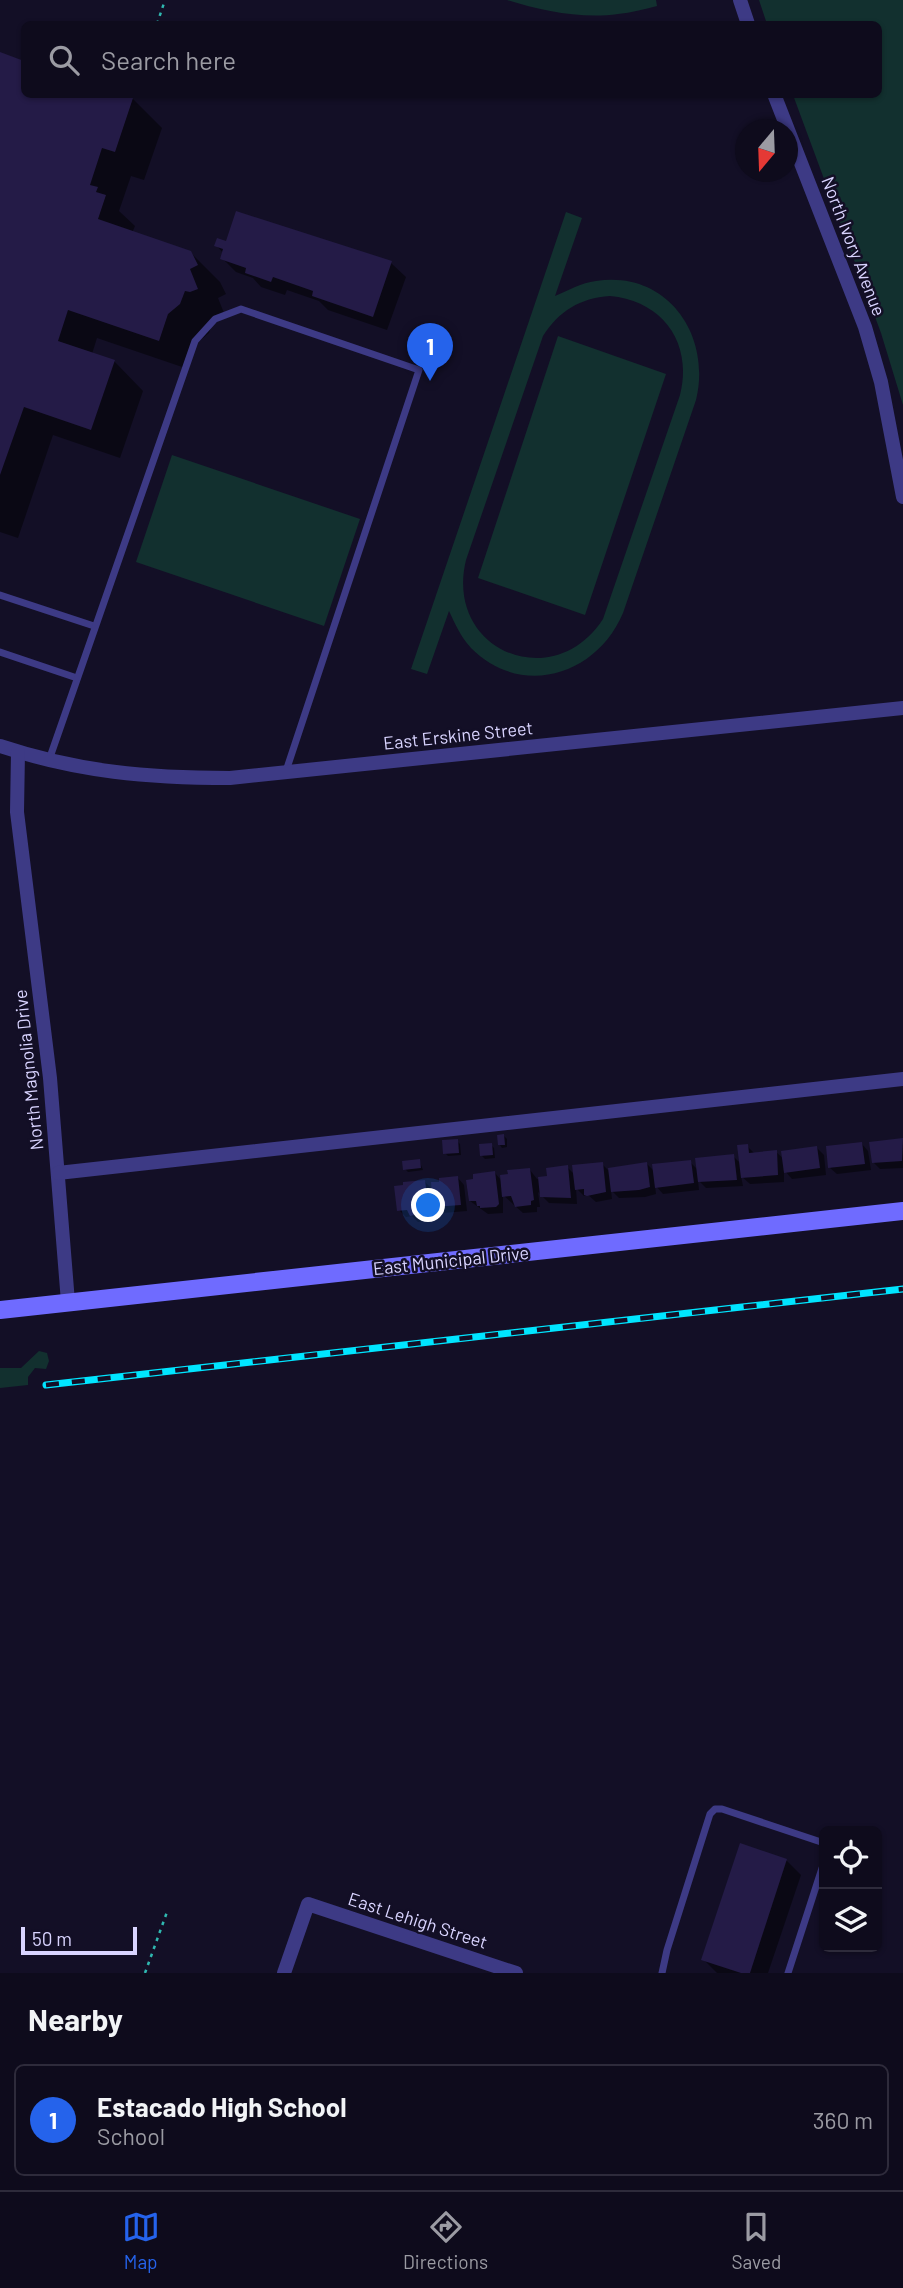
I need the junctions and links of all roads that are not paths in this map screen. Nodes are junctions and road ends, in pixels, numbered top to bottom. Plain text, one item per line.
1 (740, 0) edge
2 (747, 21) edge
3 (776, 98) edge
4 (903, 497) edge
5 (0, 594) edge
6 (94, 626) junction
7 (0, 652) edge
8 (77, 678) junction
9 (903, 708) edge
10 (0, 746) edge
11 (18, 752) junction
12 (48, 761) junction
13 (284, 774) junction
14 (903, 1079) edge
15 (58, 1173) junction
16 (903, 1211) edge
17 (68, 1302) junction
18 (0, 1310) edge
19 (819, 1841) edge
20 (819, 1877) edge
21 (284, 1973) edge
22 (516, 1973) edge
23 (662, 1973) edge
24 (788, 1973) edge

1 - 2 street
3 - 4 street, North Ivory Avenue
5 - 6 lane
6 - 8 lane
6 - 13 lane
7 - 8 lane
8 - 12 lane
9 - 13 street, East Erskine Street
10 - 11 street, East Erskine Street
11 - 12 street, East Erskine Street
11 - 15 street, North Magnolia Drive
12 - 13 street, East Erskine Street
14 - 15 street
15 - 17 street, North Magnolia Drive
16 - 17 street, East Municipal Drive
17 - 18 street, East Municipal Drive
19 - 23 lane
20 - 24 lane
21 - 22 street, East Lehigh Street

